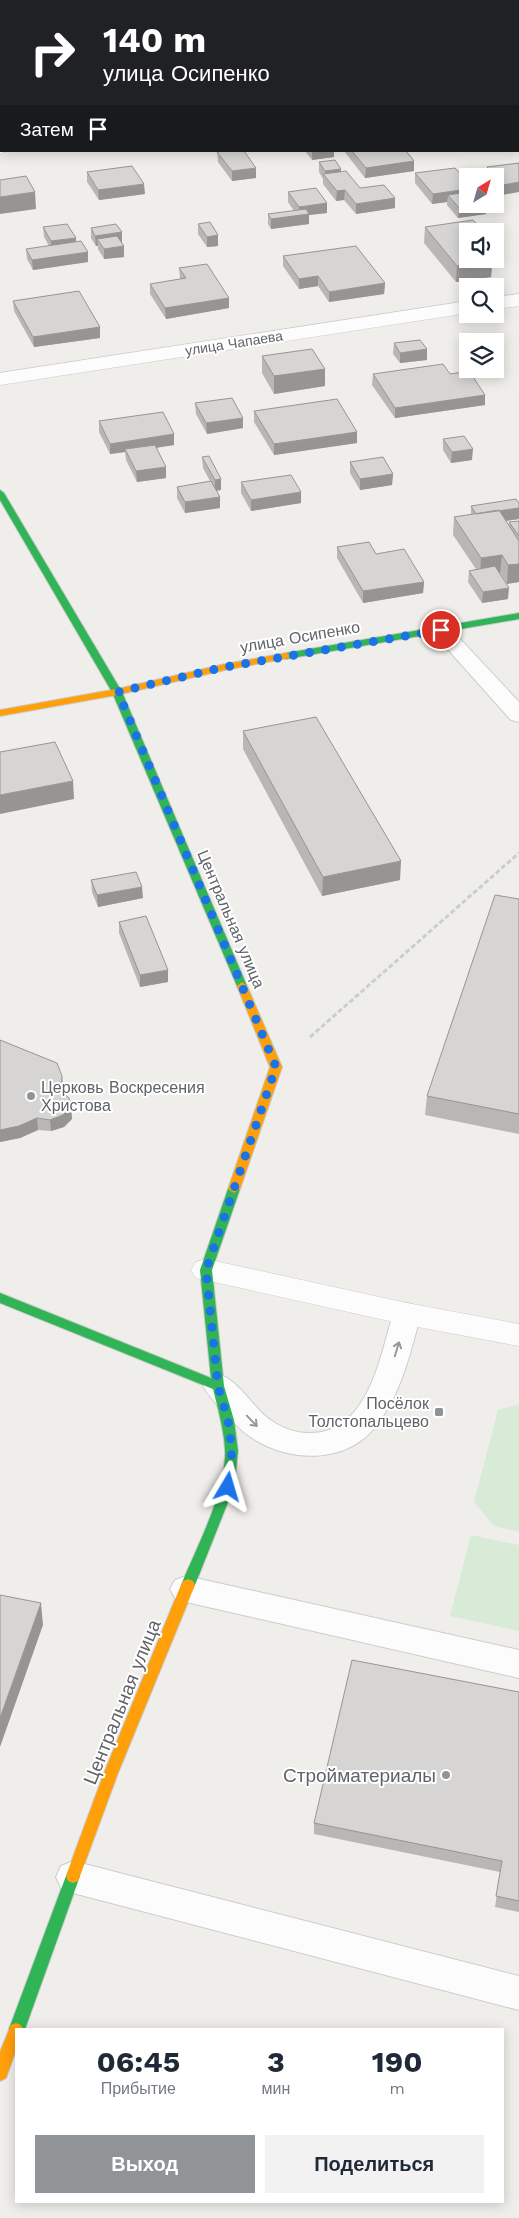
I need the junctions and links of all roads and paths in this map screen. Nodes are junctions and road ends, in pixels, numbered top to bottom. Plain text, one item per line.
1 (519, 300) edge
2 (504, 302) edge
3 (459, 308) edge
4 (0, 379) edge
5 (0, 492) edge
6 (519, 616) edge
7 (441, 630) junction
8 (118, 692) junction
9 (0, 713) edge
10 (519, 715) edge
11 (519, 853) edge
12 (276, 1067) junction
13 (206, 1270) junction
14 (0, 1298) edge
15 (407, 1314) junction
16 (519, 1335) edge
17 (218, 1386) junction
18 (186, 1589) junction
19 (519, 1664) edge
20 (73, 1877) junction
21 (519, 1993) edge
22 (16, 2028) edge
23 (15, 2032) edge
24 (0, 2073) edge

1 - 2 street
3 - 4 street, улица Чапаева
5 - 8 street, Центральная улица
6 - 7 street, улица Осипенко
7 - 8 street, улица Осипенко
7 - 10 lane
8 - 9 street, улица Осипенко
8 - 12 street, Центральная улица
11 - 12 path
12 - 13 street, Центральная улица
13 - 15 street
13 - 17 street, Центральная улица
14 - 17 street
15 - 16 street
17 -> 15 lane
17 - 18 street, Центральная улица
18 - 19 lane
18 - 20 street, Центральная улица
20 - 21 lane
20 - 22 street, Центральная улица
23 - 24 street, Центральная улица

